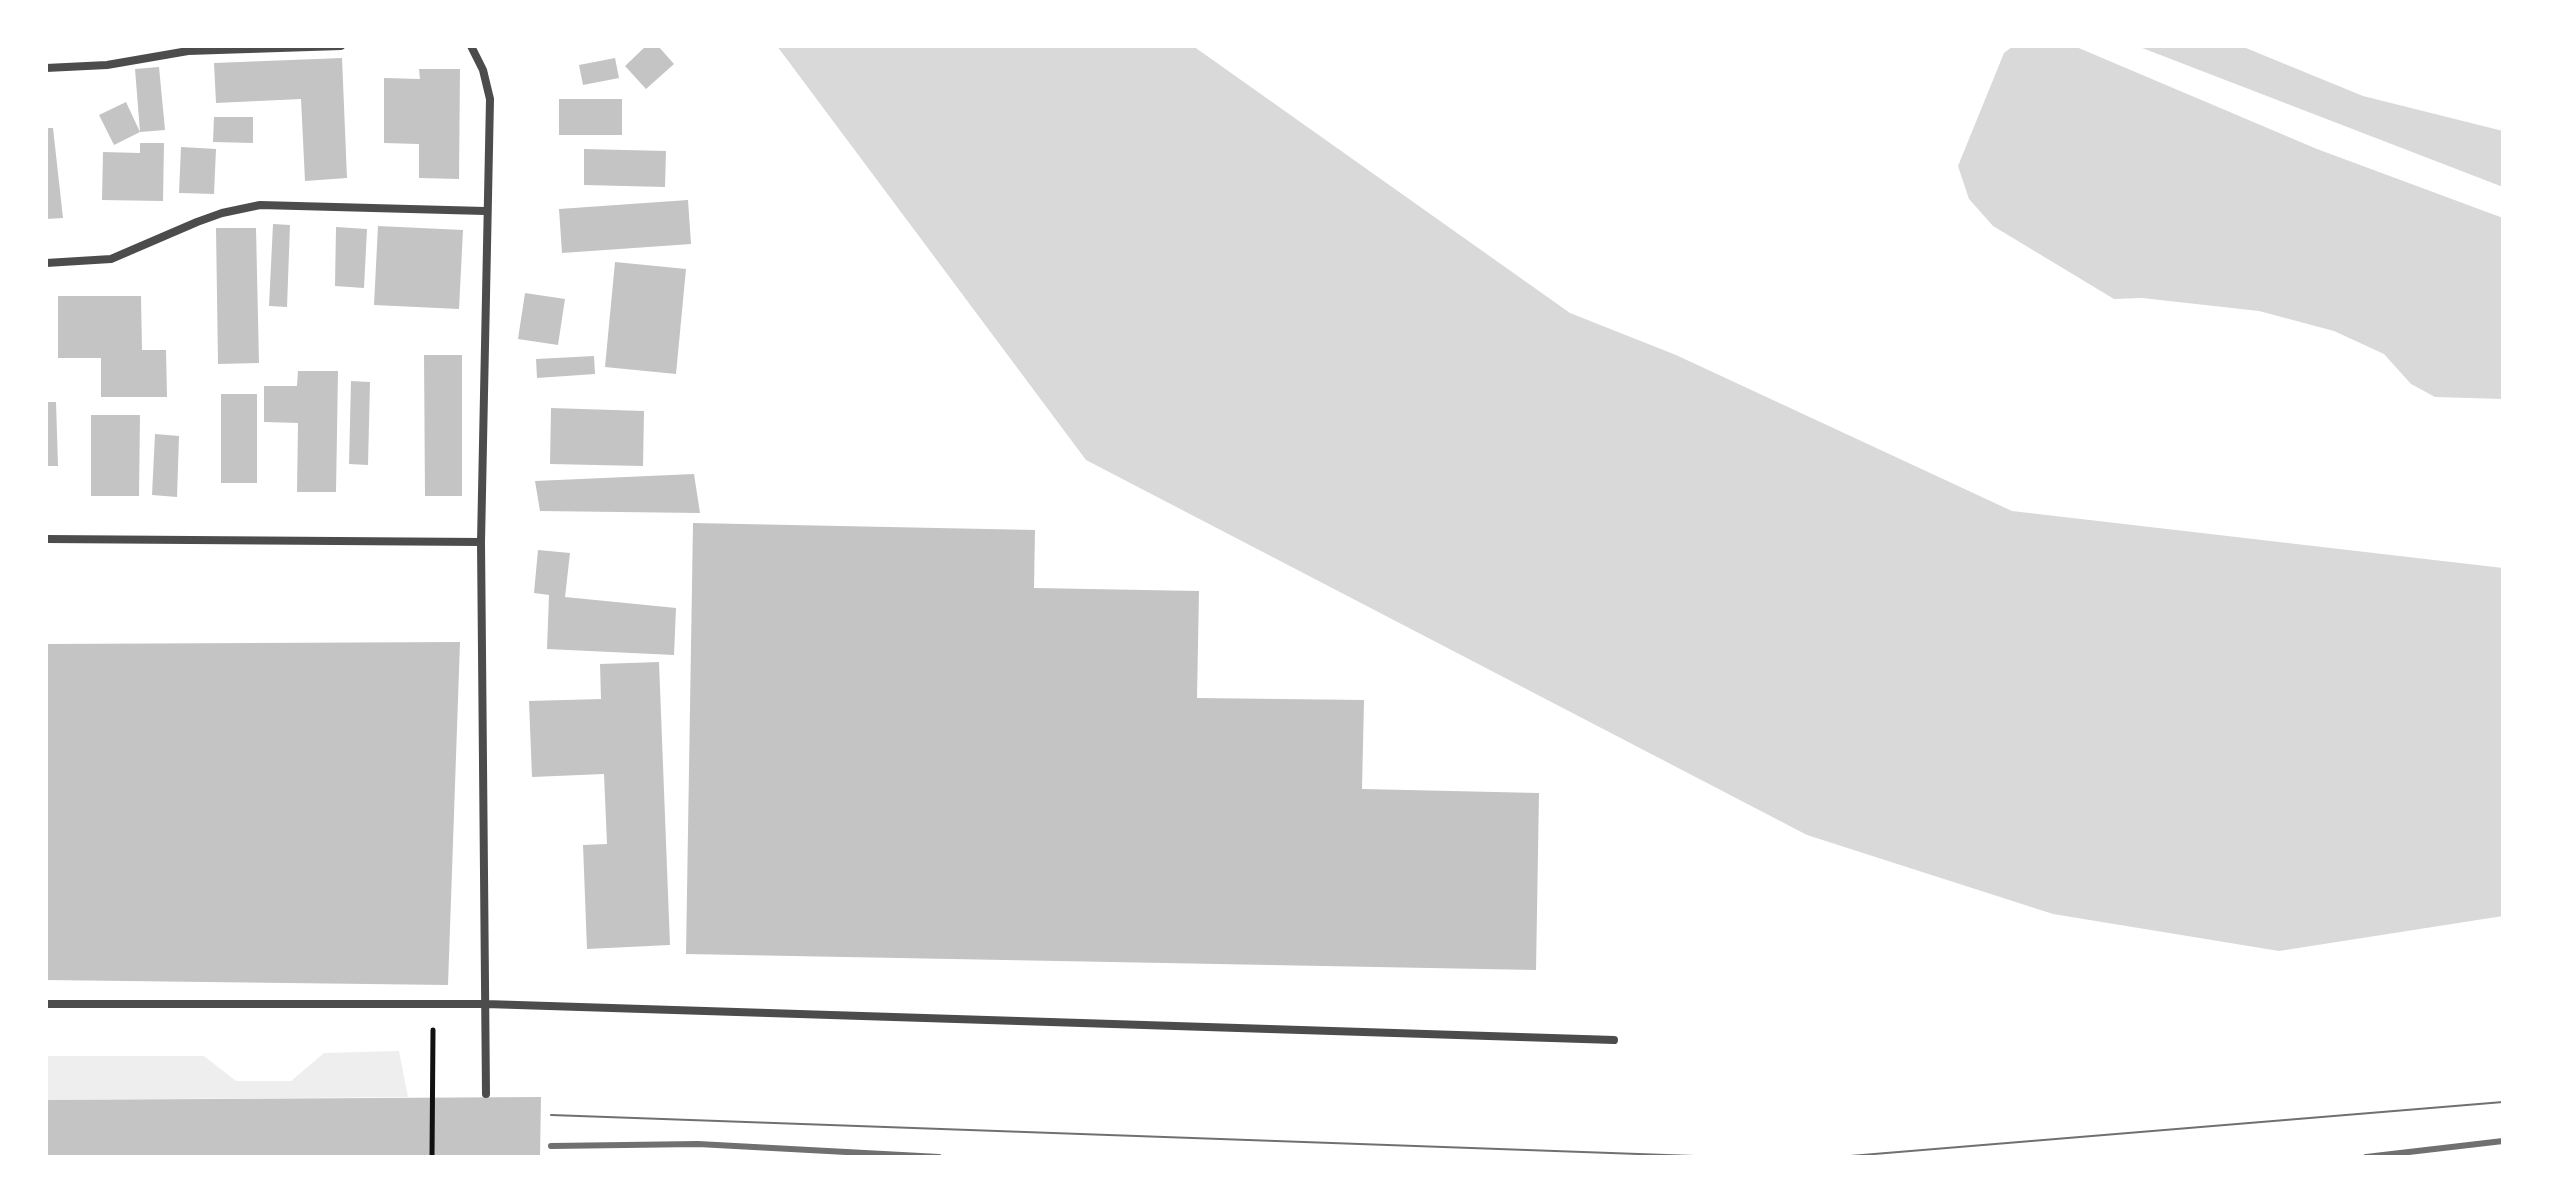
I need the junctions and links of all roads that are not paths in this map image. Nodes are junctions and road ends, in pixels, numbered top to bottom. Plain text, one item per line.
1 (341, 46) edge
2 (471, 46) edge
3 (46, 68) edge
4 (485, 211) junction
5 (46, 263) edge
6 (46, 539) edge
7 (481, 542) junction
8 (46, 1004) edge
9 (486, 1004) junction
10 (1614, 1040) dead end
11 (486, 1094) dead end

1 - 3 street
2 - 4 street
4 - 5 street
4 - 7 street
6 - 7 street
7 - 9 street
8 - 9 street
9 - 10 street
9 - 11 street

